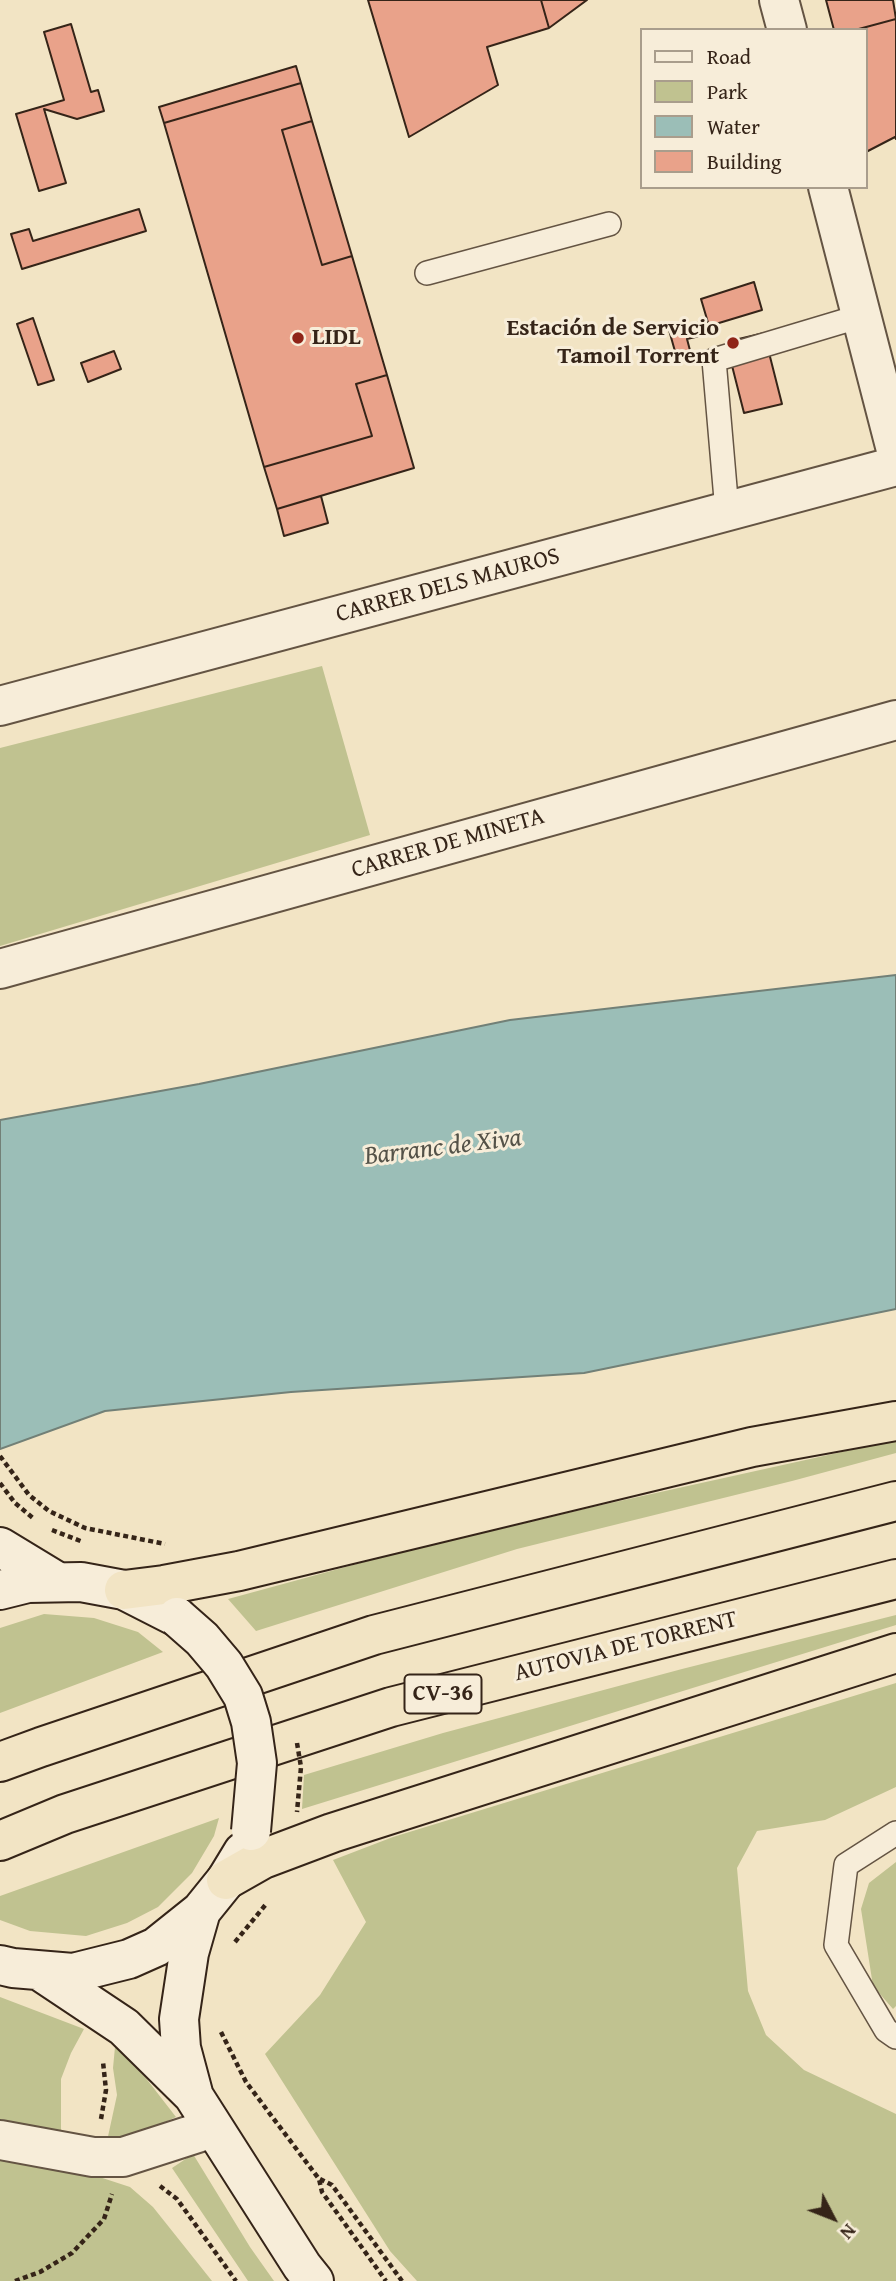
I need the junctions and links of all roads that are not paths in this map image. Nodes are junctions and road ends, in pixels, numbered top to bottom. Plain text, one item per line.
1 (779, 0) edge
2 (786, 28) edge
3 (829, 189) edge
4 (609, 224) dead end
5 (427, 273) dead end
6 (861, 316) junction
7 (896, 450) edge
8 (896, 466) edge
9 (727, 511) junction
10 (0, 706) edge
11 (896, 720) edge
12 (0, 969) edge
13 (896, 1421) edge
14 (896, 1502) edge
15 (0, 1547) edge
16 (896, 1579) edge
17 (56, 1581) junction
18 (0, 1590) edge
19 (124, 1590) junction
20 (896, 1653) edge
21 (0, 1762) edge
22 (896, 1833) edge
23 (0, 1841) edge
24 (226, 1880) junction
25 (201, 1911) junction
26 (0, 1965) edge
27 (40, 1971) junction
28 (896, 2036) edge
29 (194, 2095) junction
30 (213, 2128) junction
31 (0, 2140) edge
32 (314, 2281) edge

1 - 2 street
3 - 6 street
4 - 5 lane
6 - 7 street
6 - 9 lane
8 - 9 street, CARRER DELS MAUROS
9 - 10 street, CARRER DELS MAUROS
11 - 12 street, CARRER DE MINETA
13 - 19 highway
14 - 21 highway
15 - 17 street
16 - 23 highway, AUTOVIA DE TORRENT / CV-36
17 - 18 street
17 - 19 street
19 - 24 street, bridge
20 - 24 highway
22 - 28 lane
24 - 25 street
25 - 27 street
25 - 29 street
26 - 27 street
27 - 29 street
29 - 30 street
30 - 31 street
30 - 32 street

